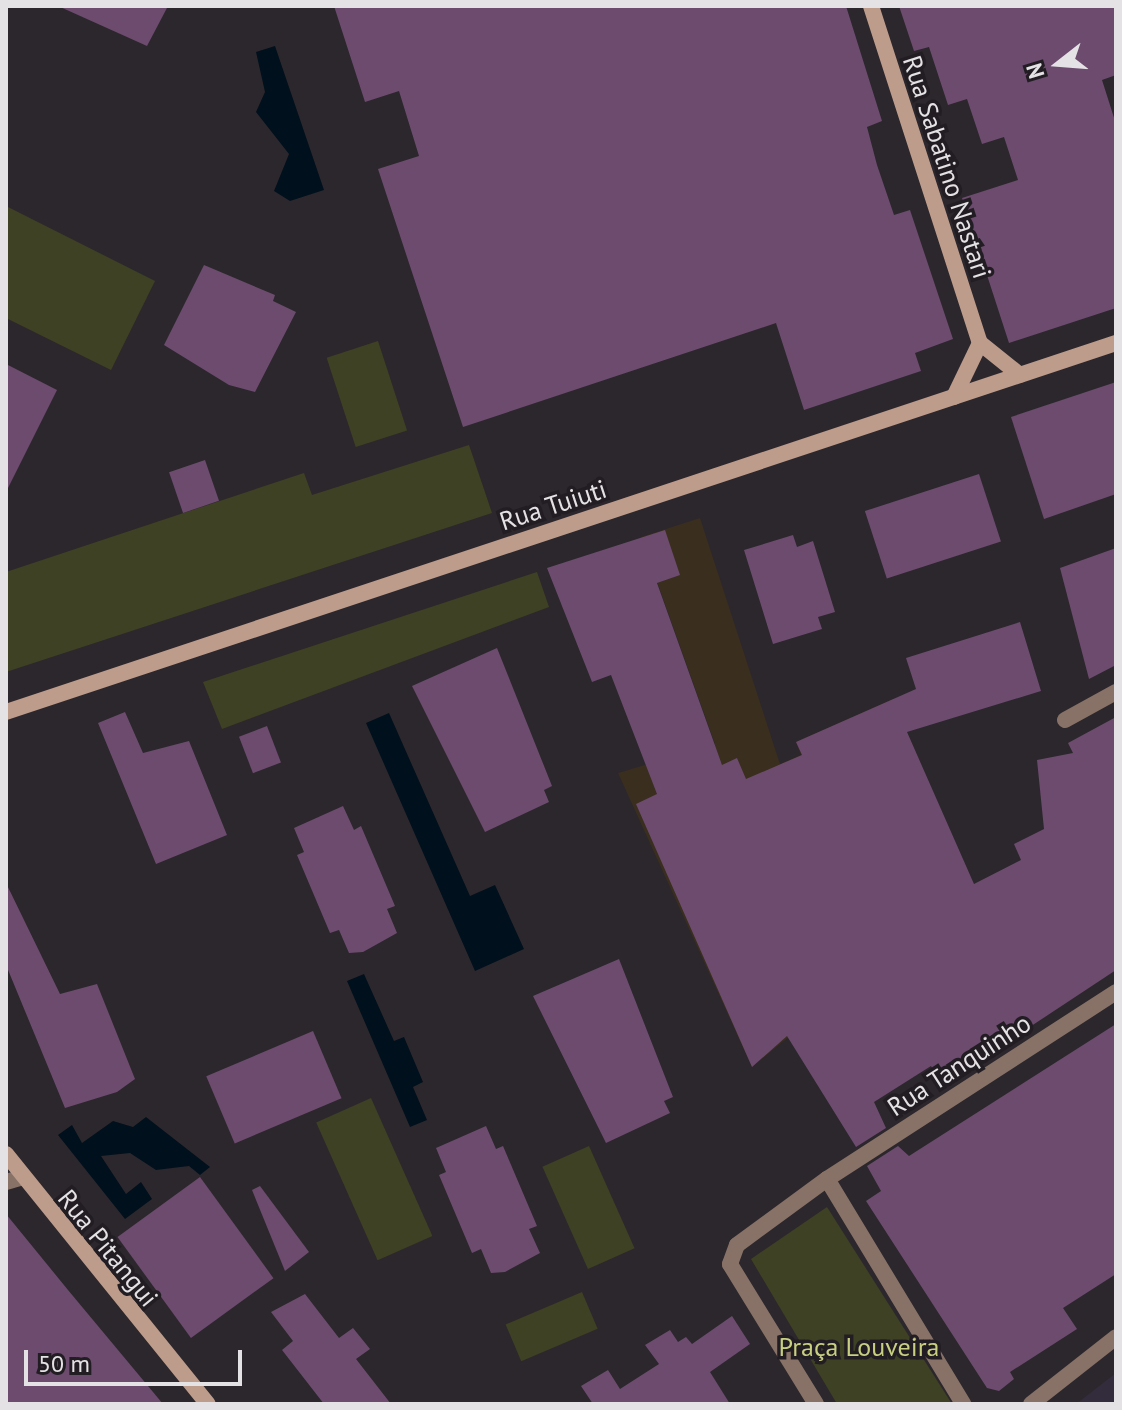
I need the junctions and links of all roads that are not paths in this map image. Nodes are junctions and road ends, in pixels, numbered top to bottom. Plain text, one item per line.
1 (871, 6) edge
2 (980, 343) junction
3 (1116, 343) edge
4 (1020, 375) junction
5 (954, 397) junction
6 (1116, 692) edge
7 (6, 712) edge
8 (1065, 720) dead end
9 (1116, 992) edge
10 (6, 1154) edge
11 (827, 1179) junction
12 (13, 1180) edge
13 (1116, 1337) edge
14 (208, 1404) edge
15 (816, 1404) edge
16 (963, 1404) edge
17 (1031, 1404) edge

1 - 2 street, Rua Sabatino Nastari
2 - 4 street
2 - 5 street
3 - 4 street, Rua Tuiuti
4 - 5 street, Rua Tuiuti
5 - 7 street, Rua Tuiuti
6 - 8 street
9 - 11 street, Rua Tanquinho
10 - 12 street, Rua Pitangui
11 - 15 street
11 - 16 street
12 - 14 street, Rua Pitangui
13 - 17 street

